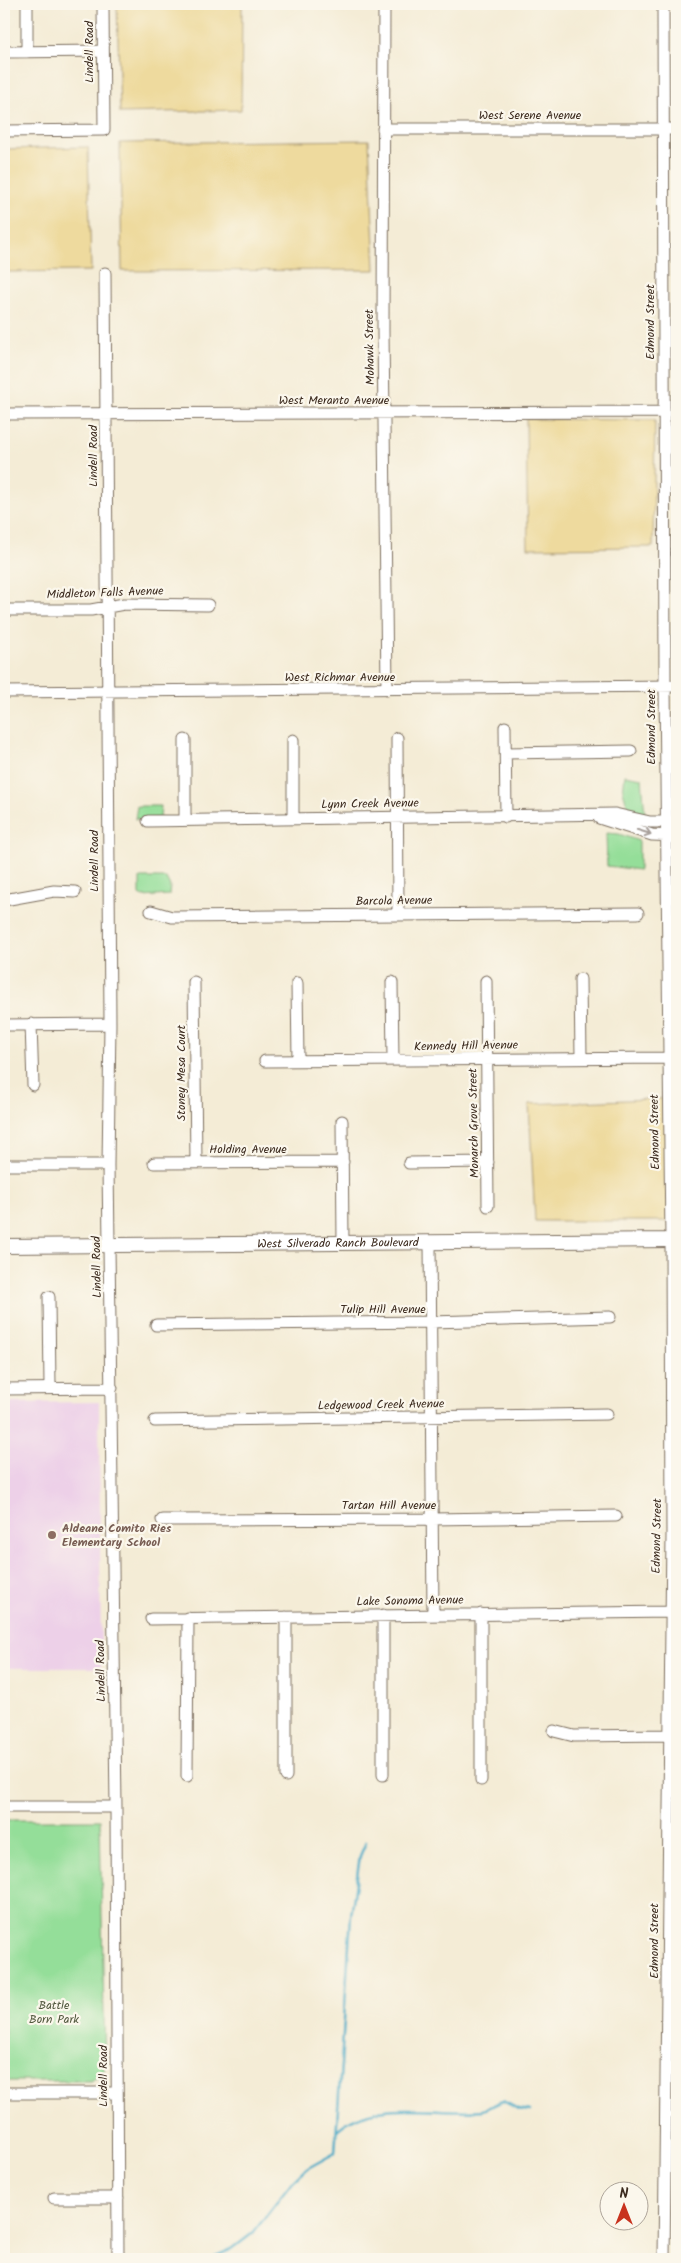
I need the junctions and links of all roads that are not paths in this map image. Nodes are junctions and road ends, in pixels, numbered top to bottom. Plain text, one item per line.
1 (27, 4) edge
2 (103, 4) edge
3 (384, 4) edge
4 (663, 4) edge
5 (103, 51) junction
6 (4, 52) edge
7 (27, 52) junction
8 (384, 129) junction
9 (664, 129) junction
10 (677, 129) edge
11 (4, 131) edge
12 (105, 274) dead end
13 (664, 412) junction
14 (4, 414) edge
15 (107, 414) junction
16 (386, 414) junction
17 (208, 605) dead end
18 (108, 607) junction
19 (4, 610) edge
20 (665, 686) junction
21 (677, 686) edge
22 (387, 690) junction
23 (4, 692) edge
24 (108, 692) junction
25 (505, 727) dead end
26 (397, 738) dead end
27 (185, 740) dead end
28 (292, 740) dead end
29 (631, 751) dead end
30 (506, 753) junction
31 (593, 816) junction
32 (506, 817) junction
33 (398, 818) junction
34 (293, 819) junction
35 (148, 820) dead end
36 (185, 820) junction
37 (671, 822) edge
38 (672, 836) edge
39 (75, 892) dead end
40 (4, 900) edge
41 (151, 911) dead end
42 (638, 913) dead end
43 (398, 915) junction
44 (672, 975) edge
45 (580, 979) dead end
46 (486, 981) dead end
47 (194, 982) dead end
48 (392, 982) dead end
49 (297, 983) dead end
50 (31, 1024) junction
51 (110, 1024) junction
52 (4, 1025) edge
53 (581, 1058) junction
54 (668, 1058) junction
55 (487, 1059) junction
56 (393, 1060) junction
57 (265, 1061) dead end
58 (298, 1061) junction
59 (33, 1085) dead end
60 (342, 1121) dead end
61 (196, 1162) junction
62 (343, 1162) junction
63 (488, 1162) junction
64 (154, 1163) dead end
65 (409, 1163) dead end
66 (4, 1165) edge
67 (108, 1165) junction
68 (488, 1206) dead end
69 (675, 1240) edge
70 (430, 1243) junction
71 (343, 1244) junction
72 (110, 1245) junction
73 (4, 1246) edge
74 (50, 1297) dead end
75 (610, 1317) dead end
76 (431, 1322) junction
77 (156, 1325) dead end
78 (50, 1388) junction
79 (112, 1388) junction
80 (4, 1389) edge
81 (607, 1414) dead end
82 (432, 1418) junction
83 (155, 1421) dead end
84 (616, 1516) dead end
85 (432, 1519) junction
86 (162, 1520) dead end
87 (674, 1536) edge
88 (669, 1612) junction
89 (482, 1614) junction
90 (383, 1615) junction
91 (433, 1615) junction
92 (286, 1617) junction
93 (188, 1618) junction
94 (151, 1619) dead end
95 (554, 1731) dead end
96 (669, 1735) junction
97 (383, 1775) dead end
98 (187, 1776) dead end
99 (286, 1776) dead end
100 (482, 1780) dead end
101 (116, 1807) junction
102 (4, 1808) edge
103 (673, 1819) edge
104 (4, 2093) edge
105 (117, 2093) junction
106 (54, 2198) dead end
107 (118, 2198) junction
108 (672, 2220) edge
109 (118, 2259) edge
110 (664, 2259) edge

1 - 7 street
2 - 5 street, Lindell Road
3 - 8 street, Mohawk Street
4 - 9 street, Edmond Street
5 - 7 street
5 - 11 street, Lindell Road
6 - 7 street
8 - 9 street, West Serene Avenue
8 - 16 street, Mohawk Street
9 - 10 street, West Serene Avenue
9 - 13 street, Edmond Street
12 - 15 street, Lindell Road
13 - 16 street, West Meranto Avenue
13 - 20 street, Edmond Street
14 - 15 street, West Meranto Avenue
15 - 16 street, West Meranto Avenue
15 - 18 street, Lindell Road
16 - 22 street, Mohawk Street
17 - 18 street, Middleton Falls Avenue
18 - 19 street, Middleton Falls Avenue
18 - 24 street, Lindell Road
20 - 21 street, West Richmar Avenue
20 - 22 street, West Richmar Avenue
20 - 37 street, Edmond Street
22 - 24 street, West Richmar Avenue
23 - 24 street, West Richmar Avenue
24 - 51 street, Lindell Road
25 - 30 street
26 - 33 street
27 - 36 street
28 - 34 street
29 - 30 street
30 - 32 street
31 - 32 street, Lynn Creek Avenue
31 - 37 street, Lynn Creek Avenue
31 -> 38 street, Lynn Creek Avenue
32 - 33 street, Lynn Creek Avenue
33 - 34 street, Lynn Creek Avenue
33 - 43 street
34 - 36 street, Lynn Creek Avenue
35 - 36 street, Lynn Creek Avenue
37 - 38 street, Edmond Street
38 - 44 street, Edmond Street
39 - 40 street
41 - 43 street, Barcola Avenue
42 - 43 street, Barcola Avenue
44 - 54 street, Edmond Street
45 - 53 street
46 - 55 street, Monarch Grove Street
47 - 61 street, Stoney Mesa Court
48 - 56 street
49 - 58 street
50 - 51 street
50 - 52 street
50 - 59 street
51 - 67 street, Lindell Road
53 - 54 street, Kennedy Hill Avenue
53 - 55 street, Kennedy Hill Avenue
54 - 69 street, Edmond Street
55 - 56 street, Kennedy Hill Avenue
55 - 63 street, Monarch Grove Street
56 - 58 street, Kennedy Hill Avenue
57 - 58 street, Kennedy Hill Avenue
60 - 62 street
61 - 62 street, Holding Avenue
61 - 64 street, Holding Avenue
62 - 71 street
63 - 65 street
63 - 68 street, Monarch Grove Street
66 - 67 street
67 - 72 street, Lindell Road
69 - 70 main road, West Silverado Ranch Boulevard
69 - 87 street, Edmond Street
70 - 71 main road, West Silverado Ranch Boulevard
70 - 76 street
71 - 72 main road, West Silverado Ranch Boulevard
72 - 73 main road, West Silverado Ranch Boulevard
72 - 79 street, Lindell Road
74 - 78 street
75 - 76 street, Tulip Hill Avenue
76 - 77 street, Tulip Hill Avenue
76 - 82 street
78 - 79 street
78 - 80 street
79 - 101 street, Lindell Road
81 - 82 street, Ledgewood Creek Avenue
82 - 83 street, Ledgewood Creek Avenue
82 - 85 street
84 - 85 street, Tartan Hill Avenue
85 - 86 street, Tartan Hill Avenue
85 - 91 street
87 - 88 street, Edmond Street
88 - 89 street, Lake Sonoma Avenue
88 - 96 street, Edmond Street
89 - 91 street, Lake Sonoma Avenue
89 - 100 street
90 - 91 street, Lake Sonoma Avenue
90 - 92 street, Lake Sonoma Avenue
90 - 97 street
92 - 93 street, Lake Sonoma Avenue
92 - 99 street
93 - 94 street, Lake Sonoma Avenue
93 - 98 street
95 - 96 street
96 - 103 street, Edmond Street
101 - 102 street
101 - 105 street, Lindell Road
103 - 108 street, Edmond Street
104 - 105 street
105 - 107 street, Lindell Road
106 - 107 street
107 - 109 street, Lindell Road
108 - 110 street, Edmond Street

